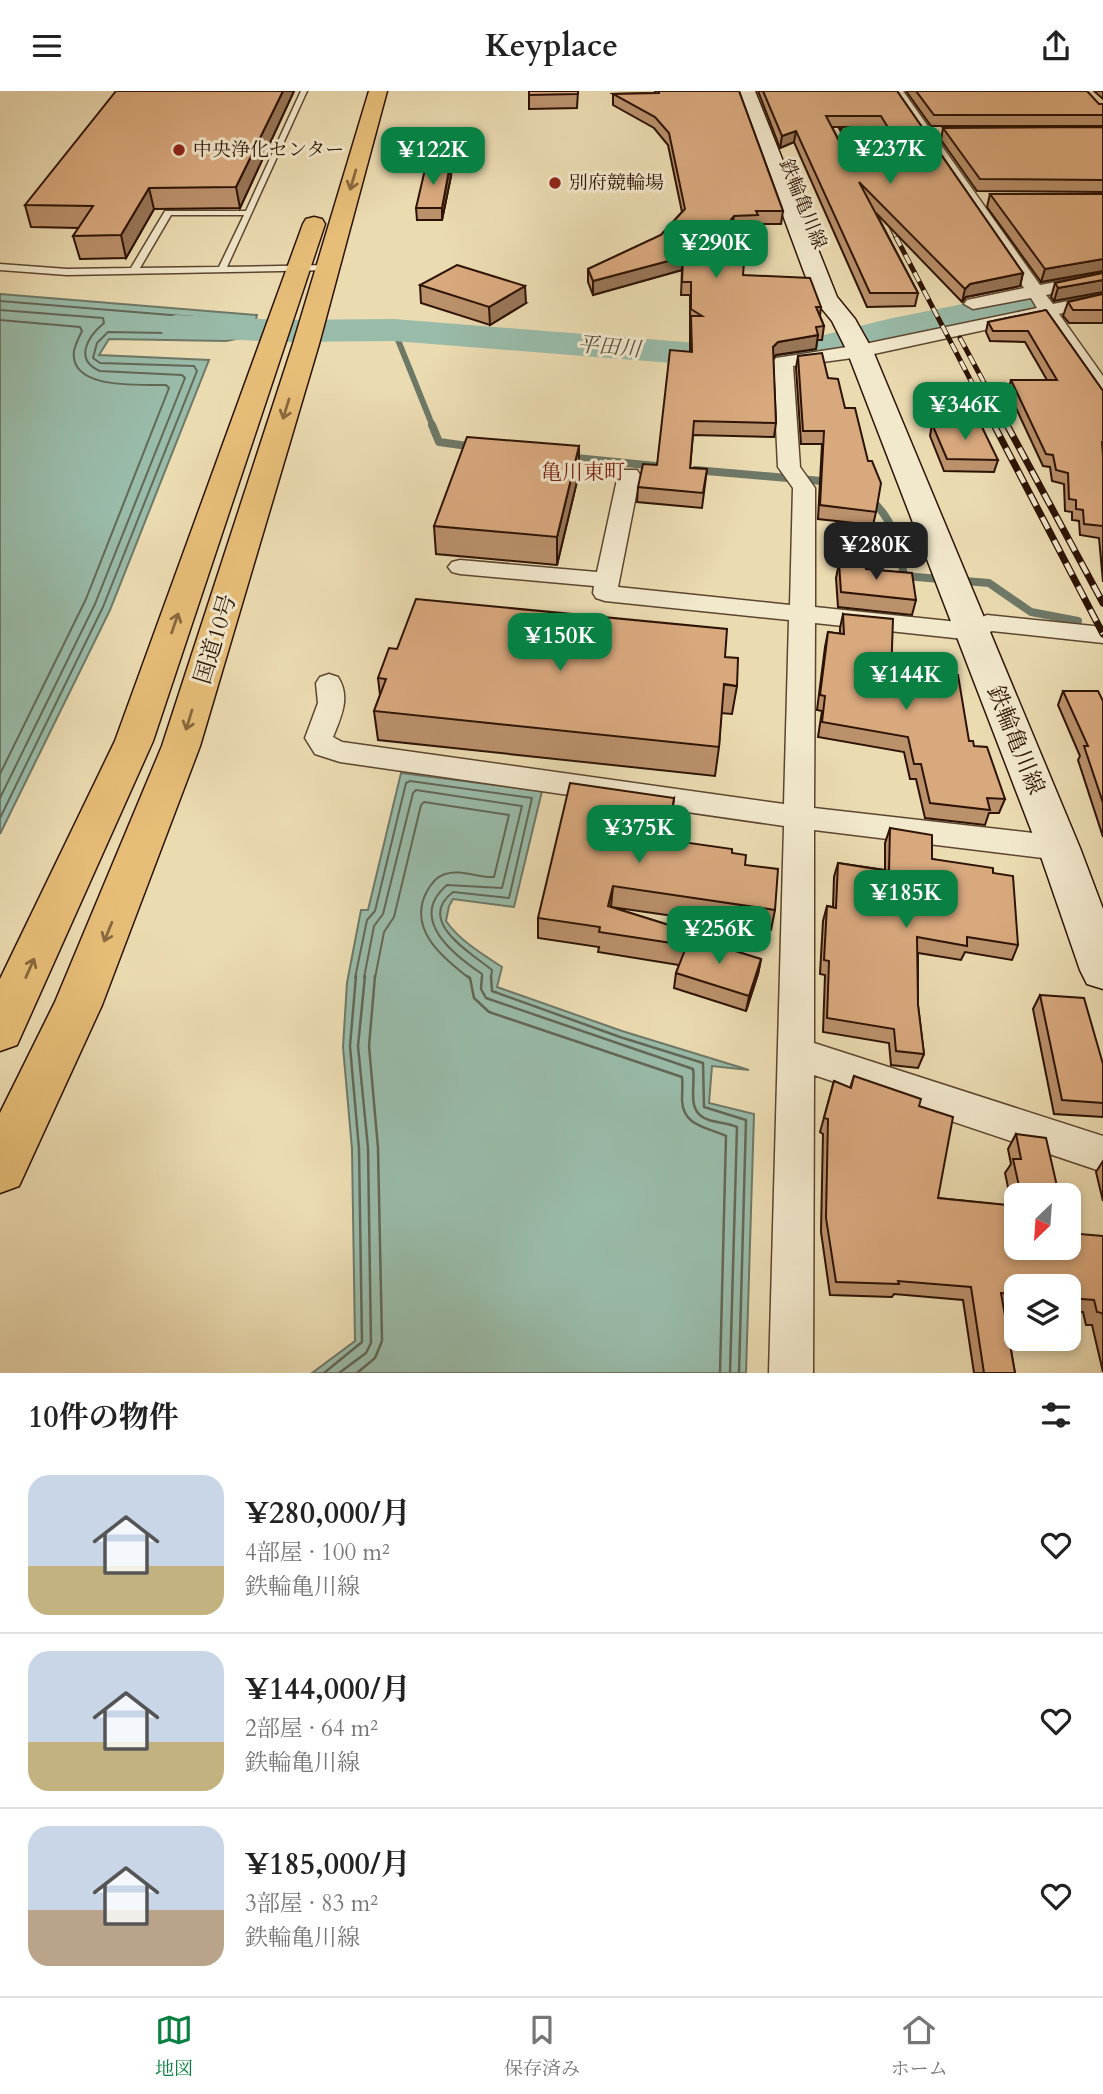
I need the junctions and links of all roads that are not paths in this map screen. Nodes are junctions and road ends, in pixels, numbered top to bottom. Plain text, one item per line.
1 (304, 91) edge
2 (378, 91) edge
3 (746, 91) edge
4 (757, 91) edge
5 (897, 91) edge
6 (320, 205) dead end
7 (249, 212) junction
8 (0, 267) edge
9 (328, 268) junction
10 (221, 270) junction
11 (134, 271) junction
12 (1103, 278) edge
13 (296, 279) junction
14 (1103, 299) edge
15 (1042, 301) junction
16 (973, 304) dead end
17 (852, 338) junction
18 (290, 343) junction
19 (1102, 388) edge
20 (629, 475) dead end
21 (460, 567) dead end
22 (608, 579) junction
23 (800, 612) junction
24 (973, 632) junction
25 (1103, 635) edge
26 (329, 683) dead end
27 (799, 817) junction
28 (1059, 848) junction
29 (1103, 970) edge
30 (0, 1030) edge
31 (797, 1054) junction
32 (1103, 1154) edge
33 (0, 1168) edge
34 (791, 1373) edge

1 - 7 lane
2 -> 9 highway, 国道10号
3 - 17 main road, 鉄輪亀川線
4 - 17 main road, 鉄輪亀川線
5 - 15 street
6 - 13 highway, 国道10号
7 - 10 lane
7 - 11 lane
8 - 11 lane
9 - 13 lane
9 - 18 highway, 国道10号
10 - 11 lane
10 - 13 lane
12 - 15 street
13 - 18 highway, 国道10号
14 - 15 street
15 - 16 street
15 - 17 street
15 - 19 street
17 - 23 street
17 - 24 main road, 鉄輪亀川線
30 -> 18 highway, 国道10号
18 -> 33 highway, 国道10号
20 - 22 street
21 - 22 street
22 - 23 street
23 - 24 street
23 - 27 street
24 - 25 street
24 - 28 main road, 鉄輪亀川線
26 - 27 street
27 - 28 street
27 - 31 street
28 - 29 main road, 鉄輪亀川線
31 - 32 street
31 - 34 street

